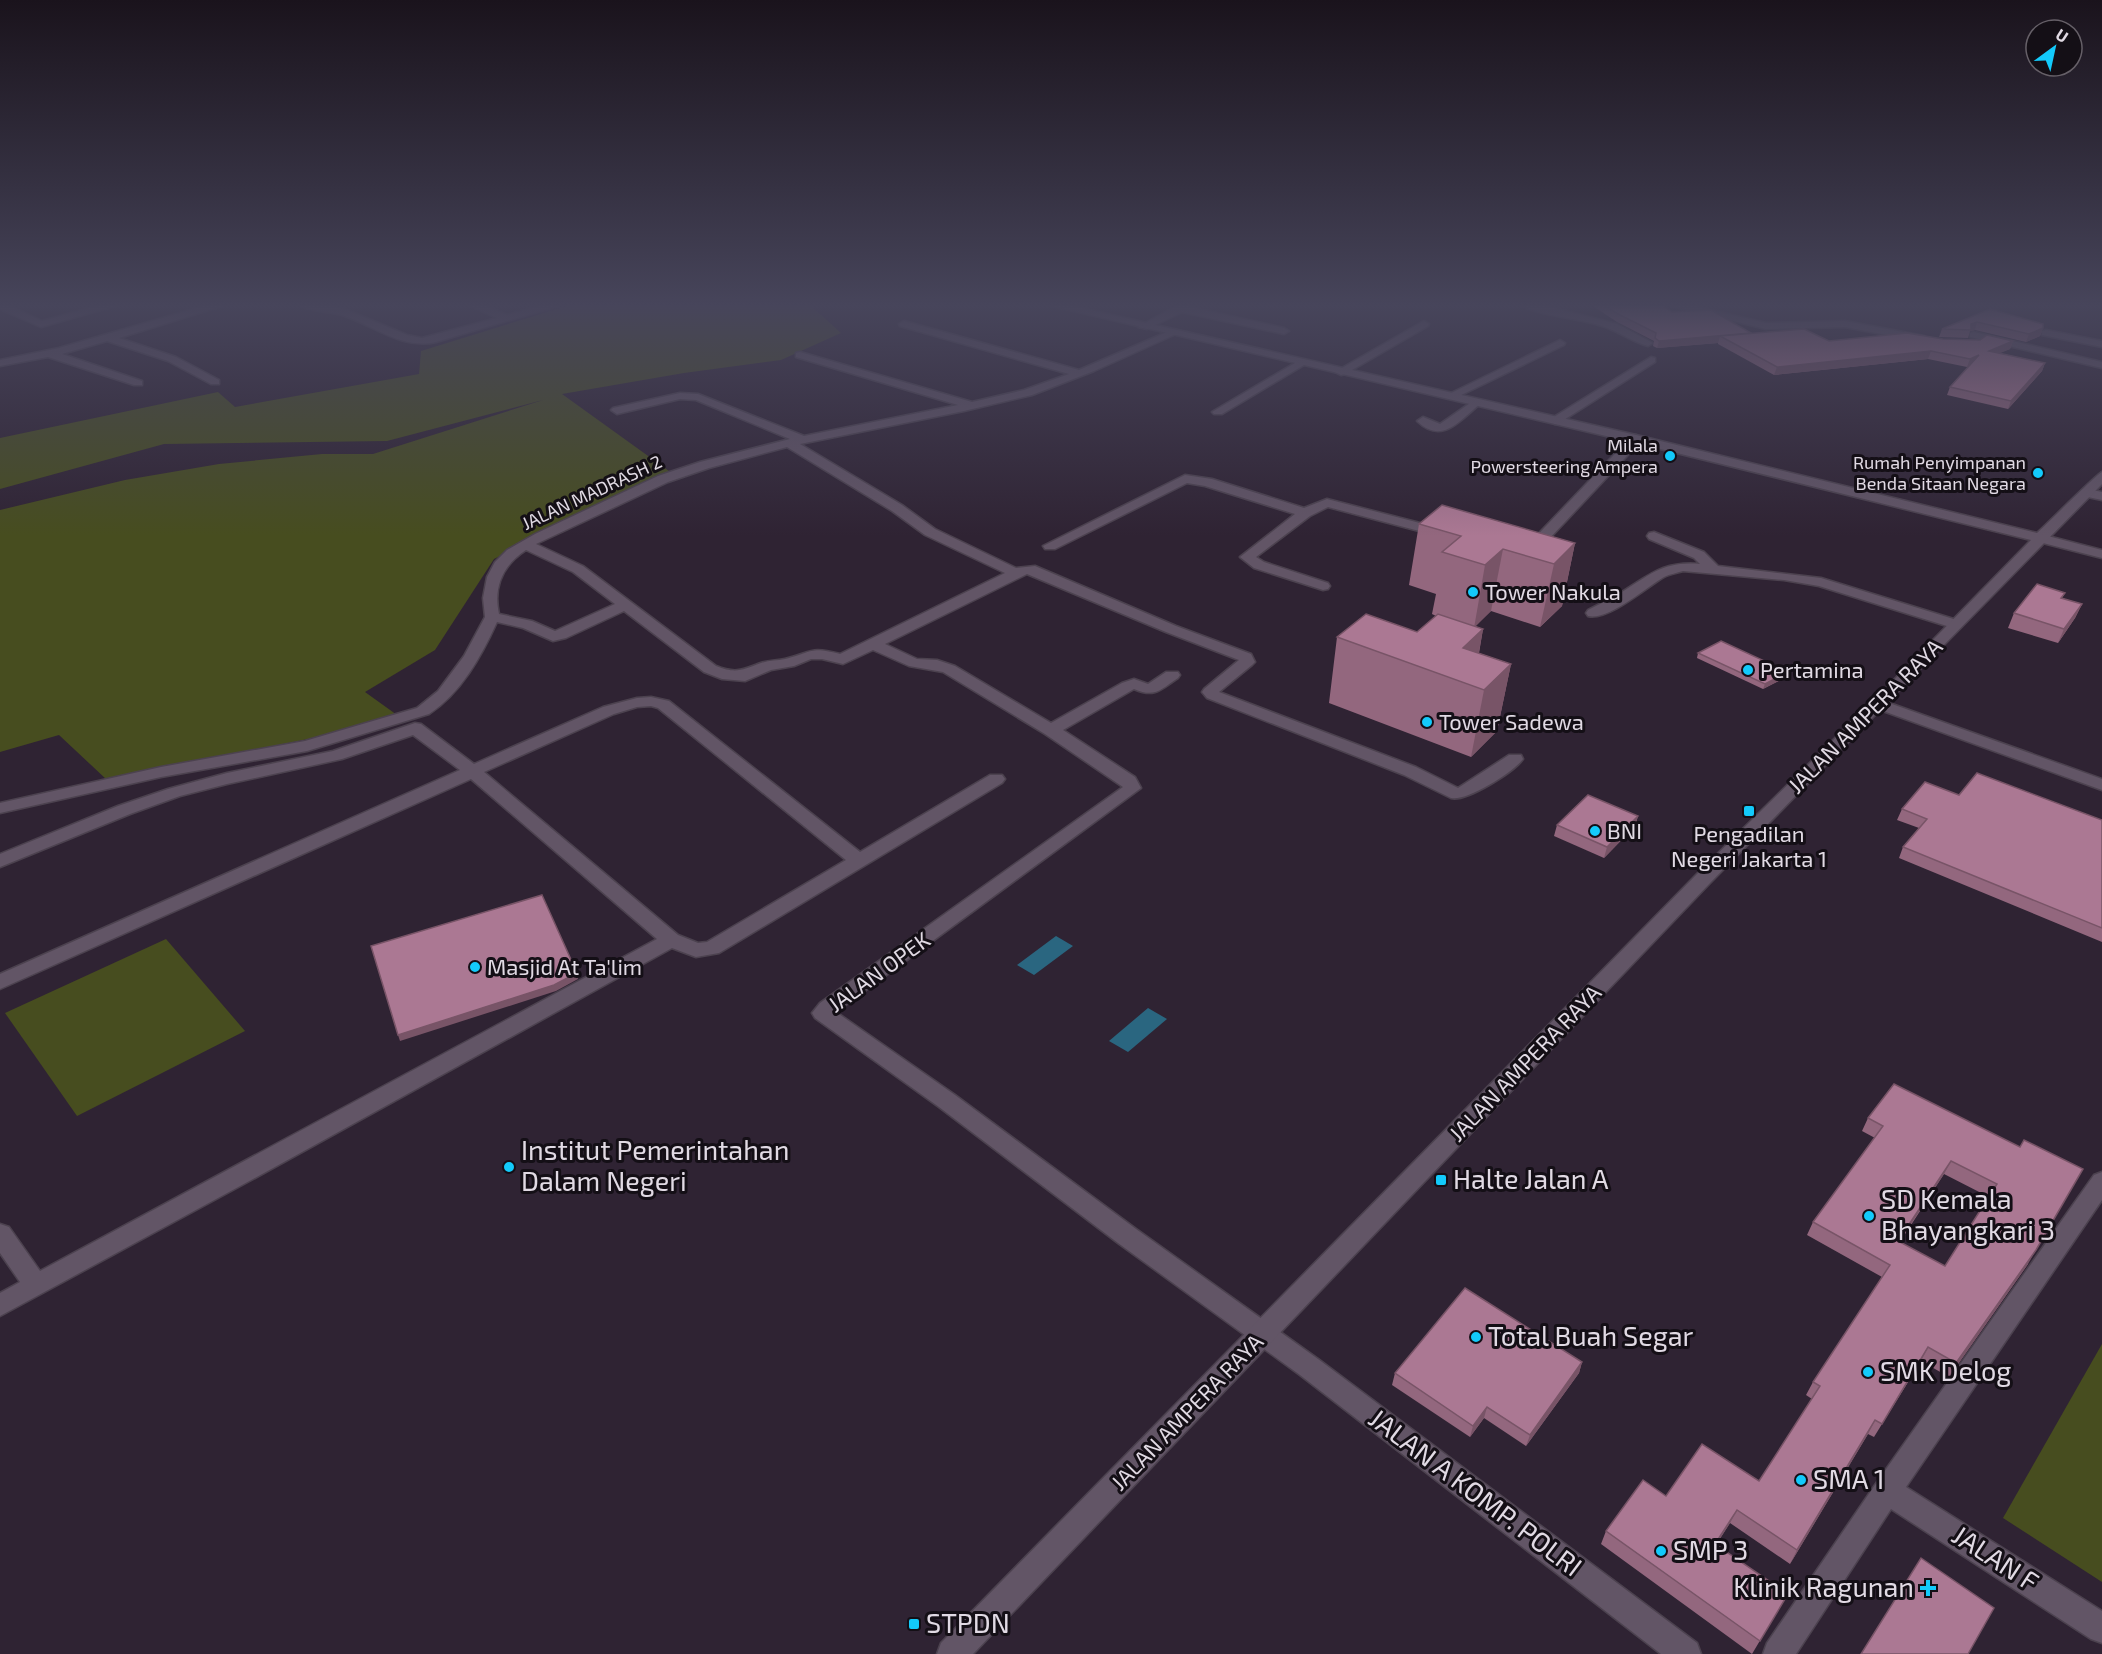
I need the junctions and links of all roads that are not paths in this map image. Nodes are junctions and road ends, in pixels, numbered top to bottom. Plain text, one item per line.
1 (132, 381) edge
2 (888, 381) edge
3 (1057, 381) edge
4 (1270, 381) edge
5 (1383, 381) edge
6 (1481, 381) edge
7 (1617, 381) edge
8 (138, 383) dead end
9 (1451, 396) junction
10 (1476, 402) junction
11 (971, 406) junction
12 (616, 410) dead end
13 (1218, 412) dead end
14 (1555, 420) junction
15 (1423, 422) dead end
16 (1636, 439) junction
17 (804, 440) junction
18 (789, 443) junction
19 (2102, 476) edge
20 (2088, 493) junction
21 (2102, 496) edge
22 (1305, 513) junction
23 (1452, 536) edge
24 (1654, 536) dead end
25 (2040, 538) junction
26 (526, 545) junction
27 (1050, 546) dead end
28 (1515, 554) edge
29 (2102, 554) edge
30 (1715, 571) junction
31 (1017, 573) junction
32 (1323, 586) dead end
33 (625, 605) junction
34 (1593, 613) dead end
35 (492, 617) junction
36 (1956, 623) junction
37 (872, 644) junction
38 (1172, 675) dead end
39 (1878, 704) junction
40 (1051, 730) junction
41 (1515, 759) dead end
42 (472, 771) junction
43 (996, 779) dead end
44 (2102, 785) edge
45 (0, 808) edge
46 (858, 860) junction
47 (0, 861) edge
48 (671, 940) junction
49 (0, 982) edge
50 (2102, 1181) edge
51 (0, 1234) edge
52 (36, 1285) junction
53 (0, 1305) edge
54 (1262, 1334) junction
55 (1887, 1491) junction
56 (2102, 1628) edge
57 (952, 1654) edge
58 (1686, 1654) edge
59 (1778, 1654) edge

1 - 8 street
2 - 11 street
3 - 11 street, JALAN MADRASH 2
4 - 13 street
5 - 9 street
6 - 9 street
7 - 14 street
9 - 10 street
10 - 14 street
10 - 15 street
11 - 17 street, JALAN MADRASH 2
12 - 17 street
14 - 16 street
16 - 25 street
16 - 28 street
17 - 18 street, JALAN MADRASH 2
18 - 26 street, JALAN MADRASH 2
18 - 31 street
19 - 20 street, JALAN AMPERA RAYA
20 - 21 street
20 - 25 street, JALAN AMPERA RAYA
22 - 23 street
22 - 27 street
22 - 32 street
24 - 30 street
25 - 29 street
25 - 36 street, JALAN AMPERA RAYA
26 - 33 street
26 - 35 street, JALAN MADRASH 2
30 - 34 street
30 - 36 street
31 - 37 street
31 - 41 street
33 - 35 street
33 - 37 street
35 - 45 street
36 - 39 street, JALAN AMPERA RAYA
37 - 40 street, JALAN OPEK
38 - 40 street
39 - 44 street
39 - 54 street, JALAN AMPERA RAYA
40 - 54 street, JALAN OPEK
42 - 46 street
42 - 47 street
42 - 48 street
42 - 49 street
43 - 46 street
46 - 48 street
48 - 52 street
50 - 55 street
51 - 52 street
52 - 53 street
54 - 57 street, JALAN AMPERA RAYA
54 - 58 street, JALAN A KOMP. POLRI
55 - 56 street, JALAN F
55 - 59 street

